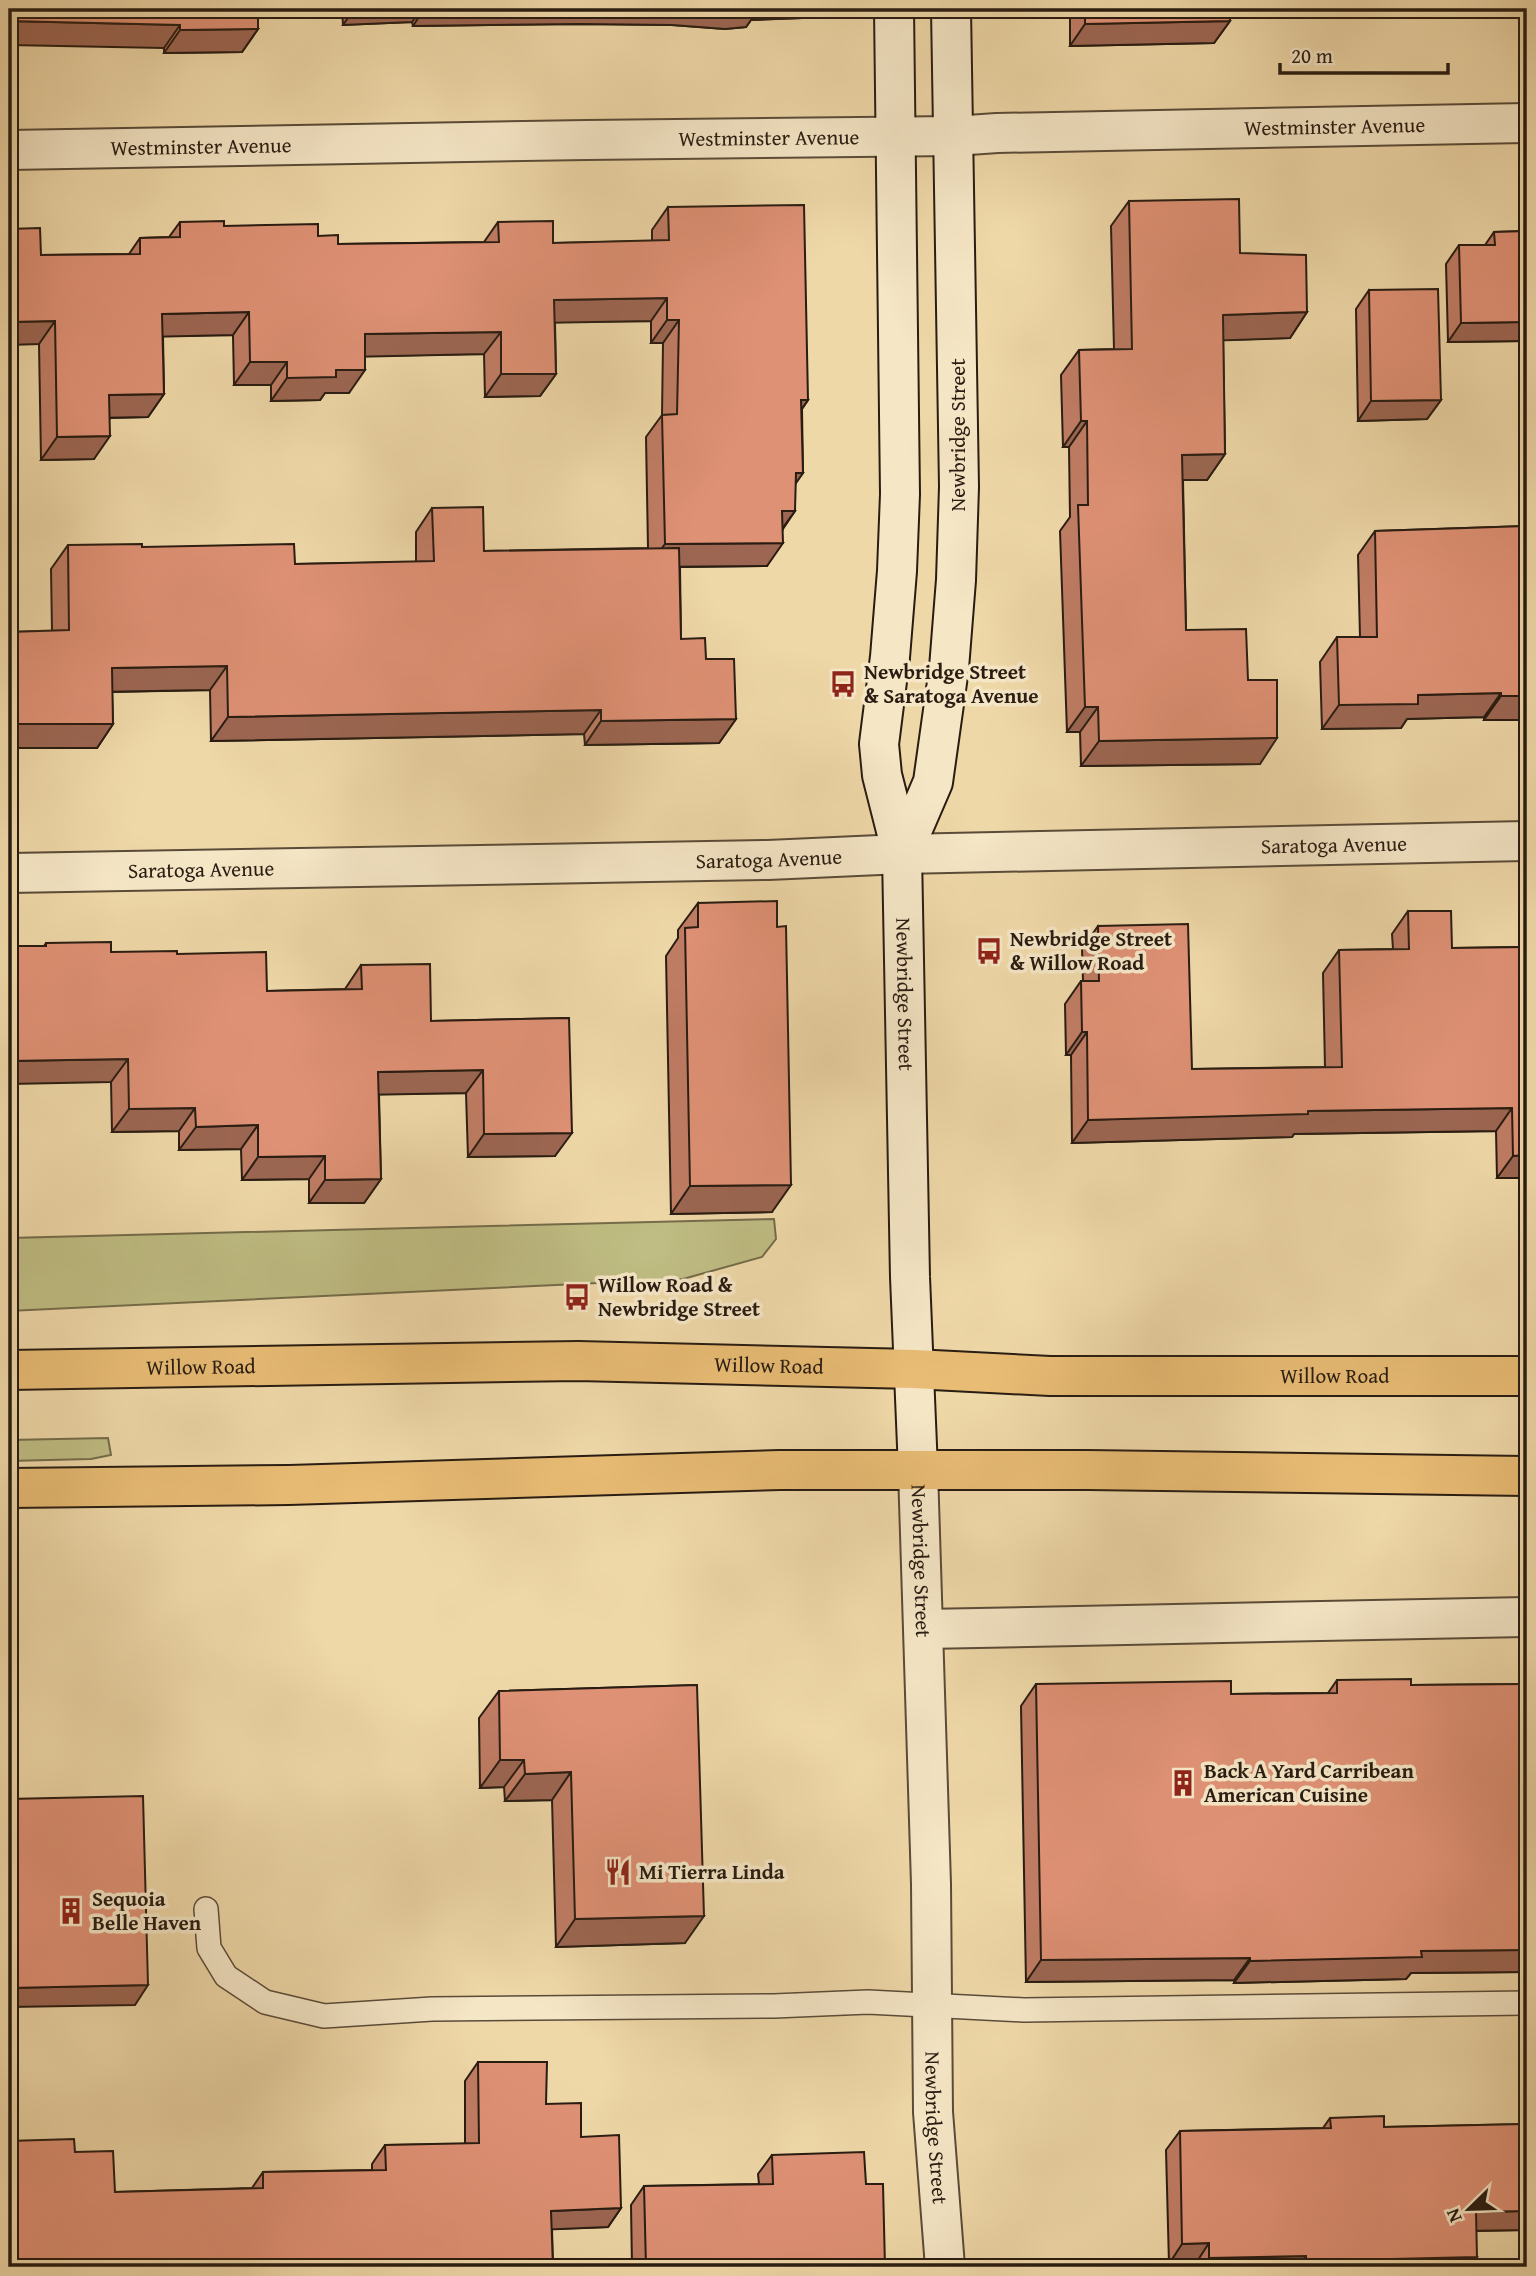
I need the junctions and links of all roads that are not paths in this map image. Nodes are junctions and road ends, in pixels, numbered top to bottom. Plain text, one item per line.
1 (894, 9) edge
2 (950, 9) edge
3 (1527, 123) edge
4 (954, 136) junction
5 (897, 137) junction
6 (9, 150) edge
7 (1527, 841) edge
8 (902, 854) junction
9 (9, 873) edge
10 (914, 1369) junction
11 (9, 1370) edge
12 (1527, 1376) edge
13 (918, 1470) junction
14 (1527, 1476) edge
15 (9, 1488) edge
16 (1527, 1617) edge
17 (924, 1629) junction
18 (206, 1909) dead end
19 (1527, 2003) edge
20 (931, 2006) junction
21 (945, 2267) edge

1 - 5 street, Newbridge Street
2 - 4 street, Newbridge Street
3 - 4 street, Westminster Avenue
4 - 5 street, Westminster Avenue
4 - 8 street, Newbridge Street
5 - 6 street, Westminster Avenue
5 - 8 street, Newbridge Street
7 - 8 street, Saratoga Avenue
8 - 9 street, Saratoga Avenue
8 - 10 street, Newbridge Street
10 - 11 main road, Willow Road
10 - 12 main road, Willow Road
10 - 13 street, Newbridge Street
13 - 14 main road
13 - 15 main road
13 - 17 street, Newbridge Street
16 - 17 street
17 - 20 street, Newbridge Street
18 - 20 lane
19 - 20 lane
20 - 21 street, Newbridge Street

